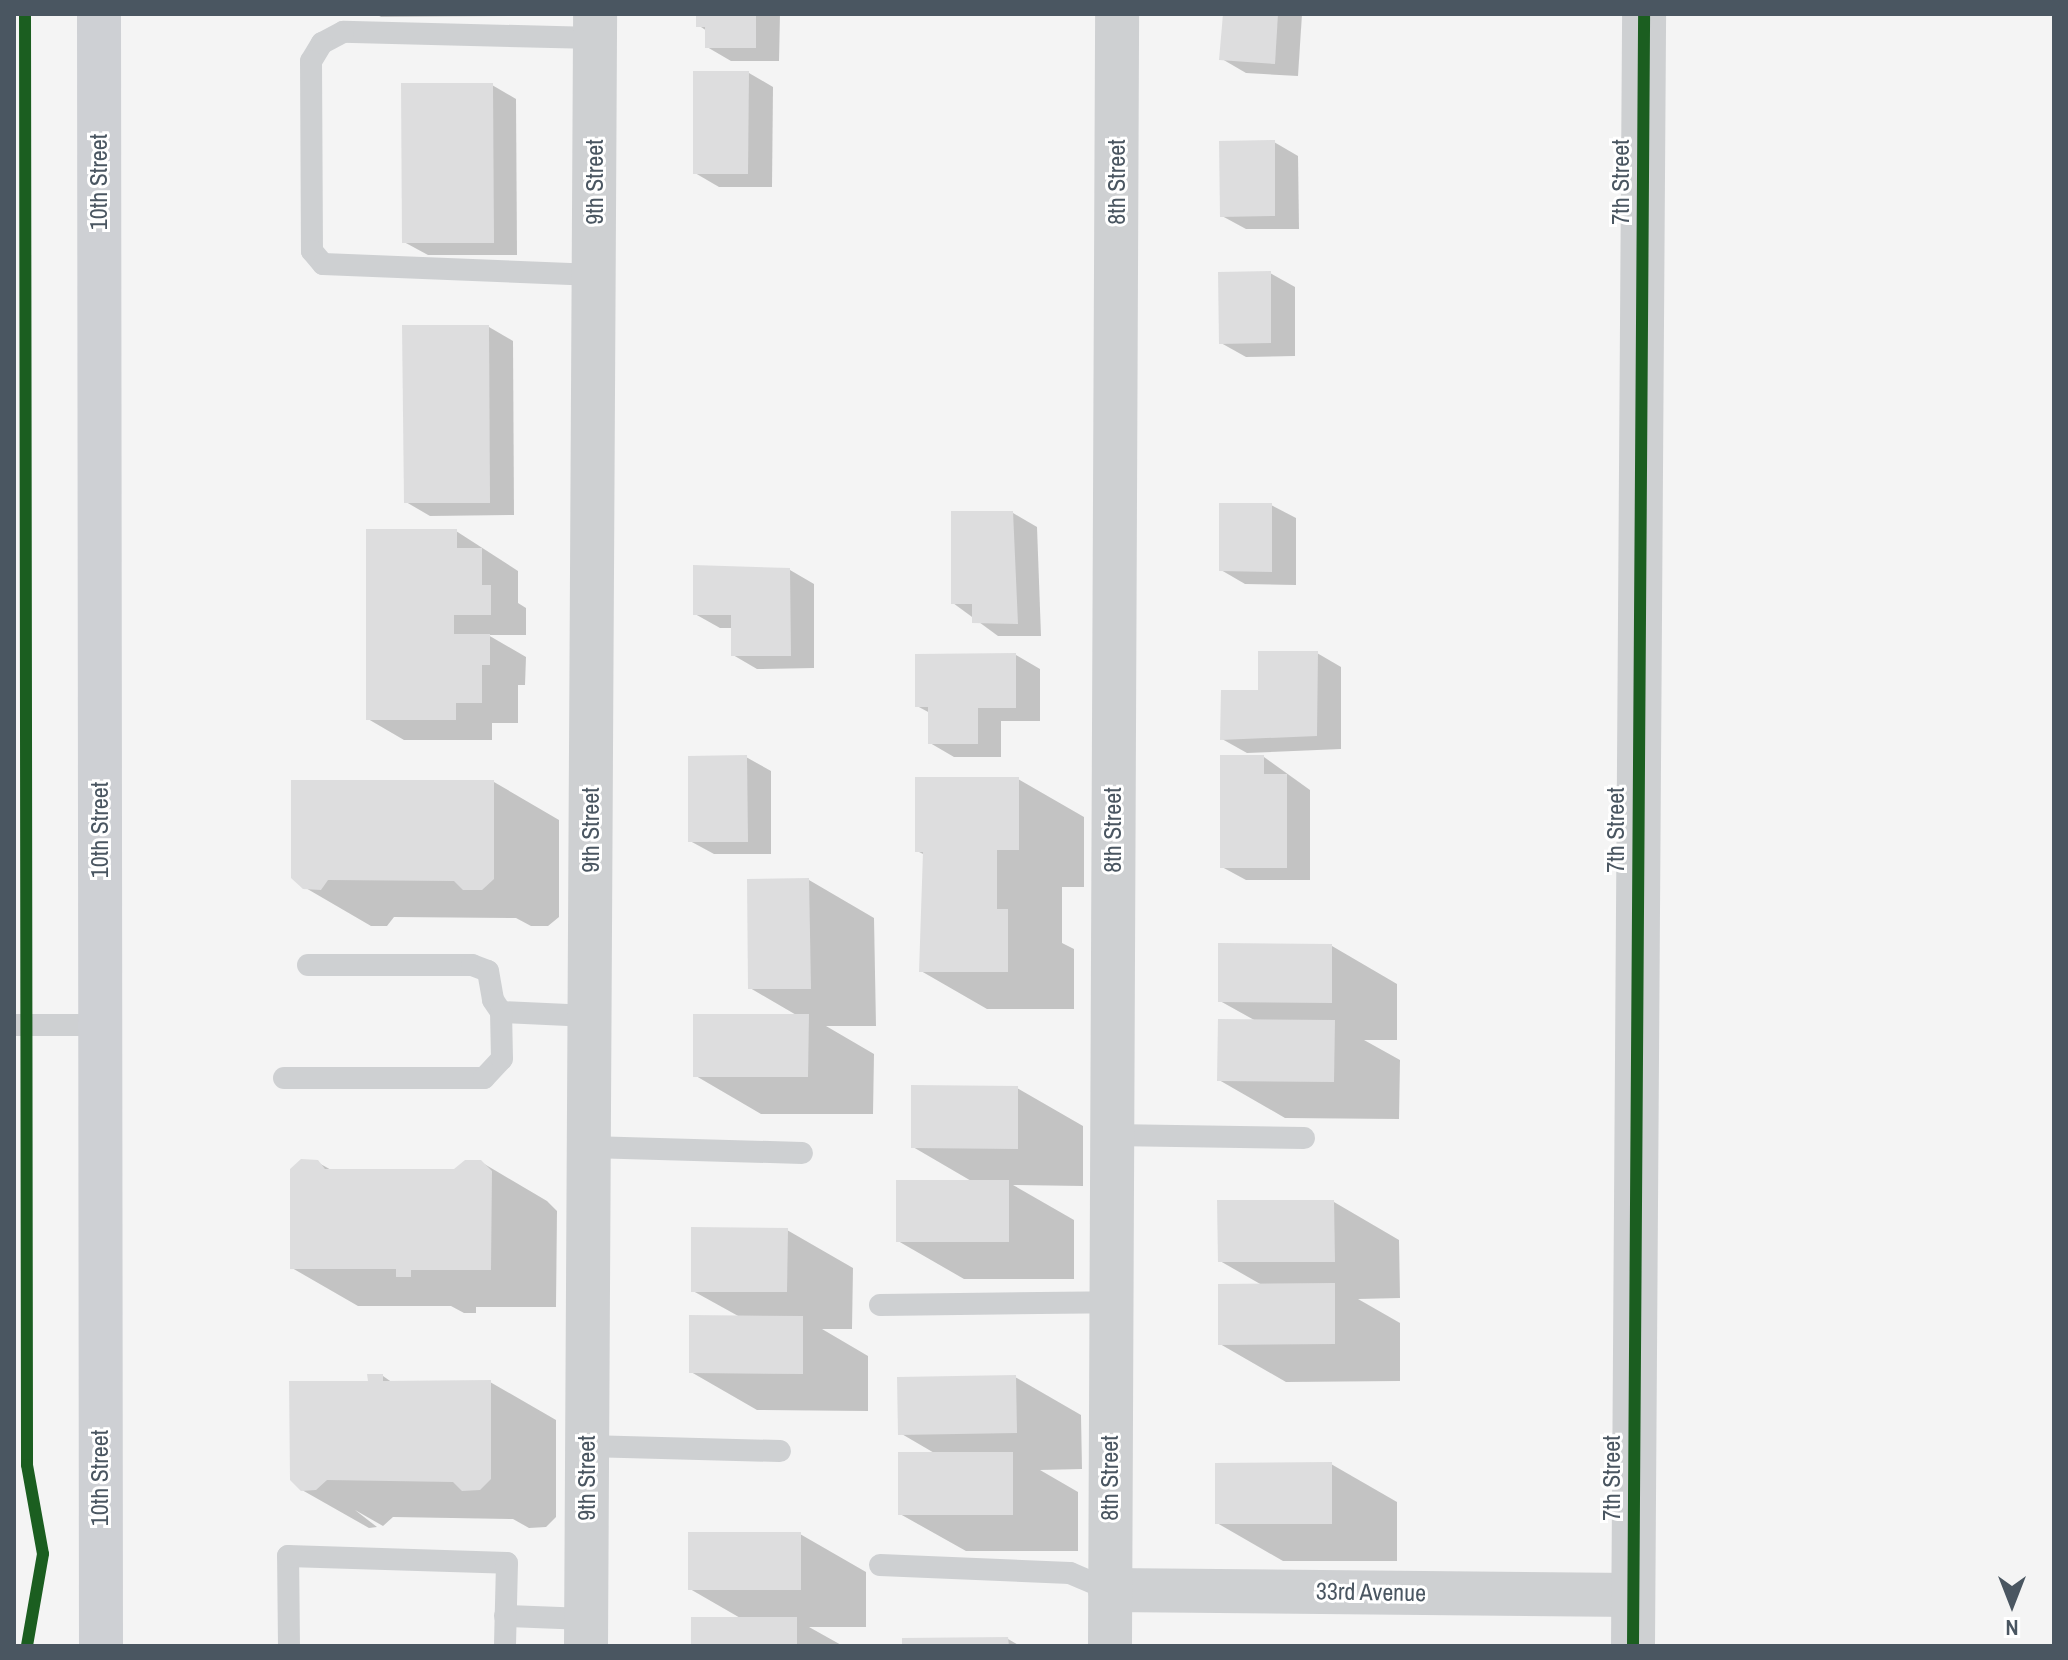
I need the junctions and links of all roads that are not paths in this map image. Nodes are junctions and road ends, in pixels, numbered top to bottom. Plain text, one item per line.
1 (99, 14) edge
2 (1117, 14) edge
3 (1644, 14) edge
4 (595, 26) edge
5 (595, 275) junction
6 (308, 965) dead end
7 (501, 1012) junction
8 (590, 1016) junction
9 (14, 1025) edge
10 (100, 1025) junction
11 (284, 1078) dead end
12 (1112, 1135) junction
13 (1304, 1138) dead end
14 (589, 1147) junction
15 (802, 1153) dead end
16 (1111, 1302) junction
17 (880, 1305) dead end
18 (587, 1446) junction
19 (780, 1451) dead end
20 (880, 1565) dead end
21 (1110, 1590) junction
22 (1633, 1595) junction
23 (505, 1616) junction
24 (586, 1632) edge
25 (101, 1646) edge
26 (289, 1646) edge
27 (505, 1646) edge
28 (1110, 1646) edge
29 (1633, 1646) edge

1 - 10 street, 10th Street
2 - 12 street, 8th Street
3 - 22 street, 7th Street
4 - 5 street, 9th Street
4 - 5 lane
5 - 8 street, 9th Street
6 - 7 lane
7 - 8 lane
7 - 11 lane
8 - 14 street, 9th Street
9 - 10 lane
10 - 25 street, 10th Street
12 - 13 lane
12 - 16 street, 8th Street
14 - 15 lane
14 - 18 street, 9th Street
16 - 17 lane
16 - 21 street, 8th Street
18 - 19 lane
18 - 24 street, 9th Street
20 - 21 lane
21 - 22 street, 33rd Avenue
21 - 28 street, 8th Street
22 - 29 street, 7th Street
23 - 24 lane
23 - 26 lane
23 - 27 lane

